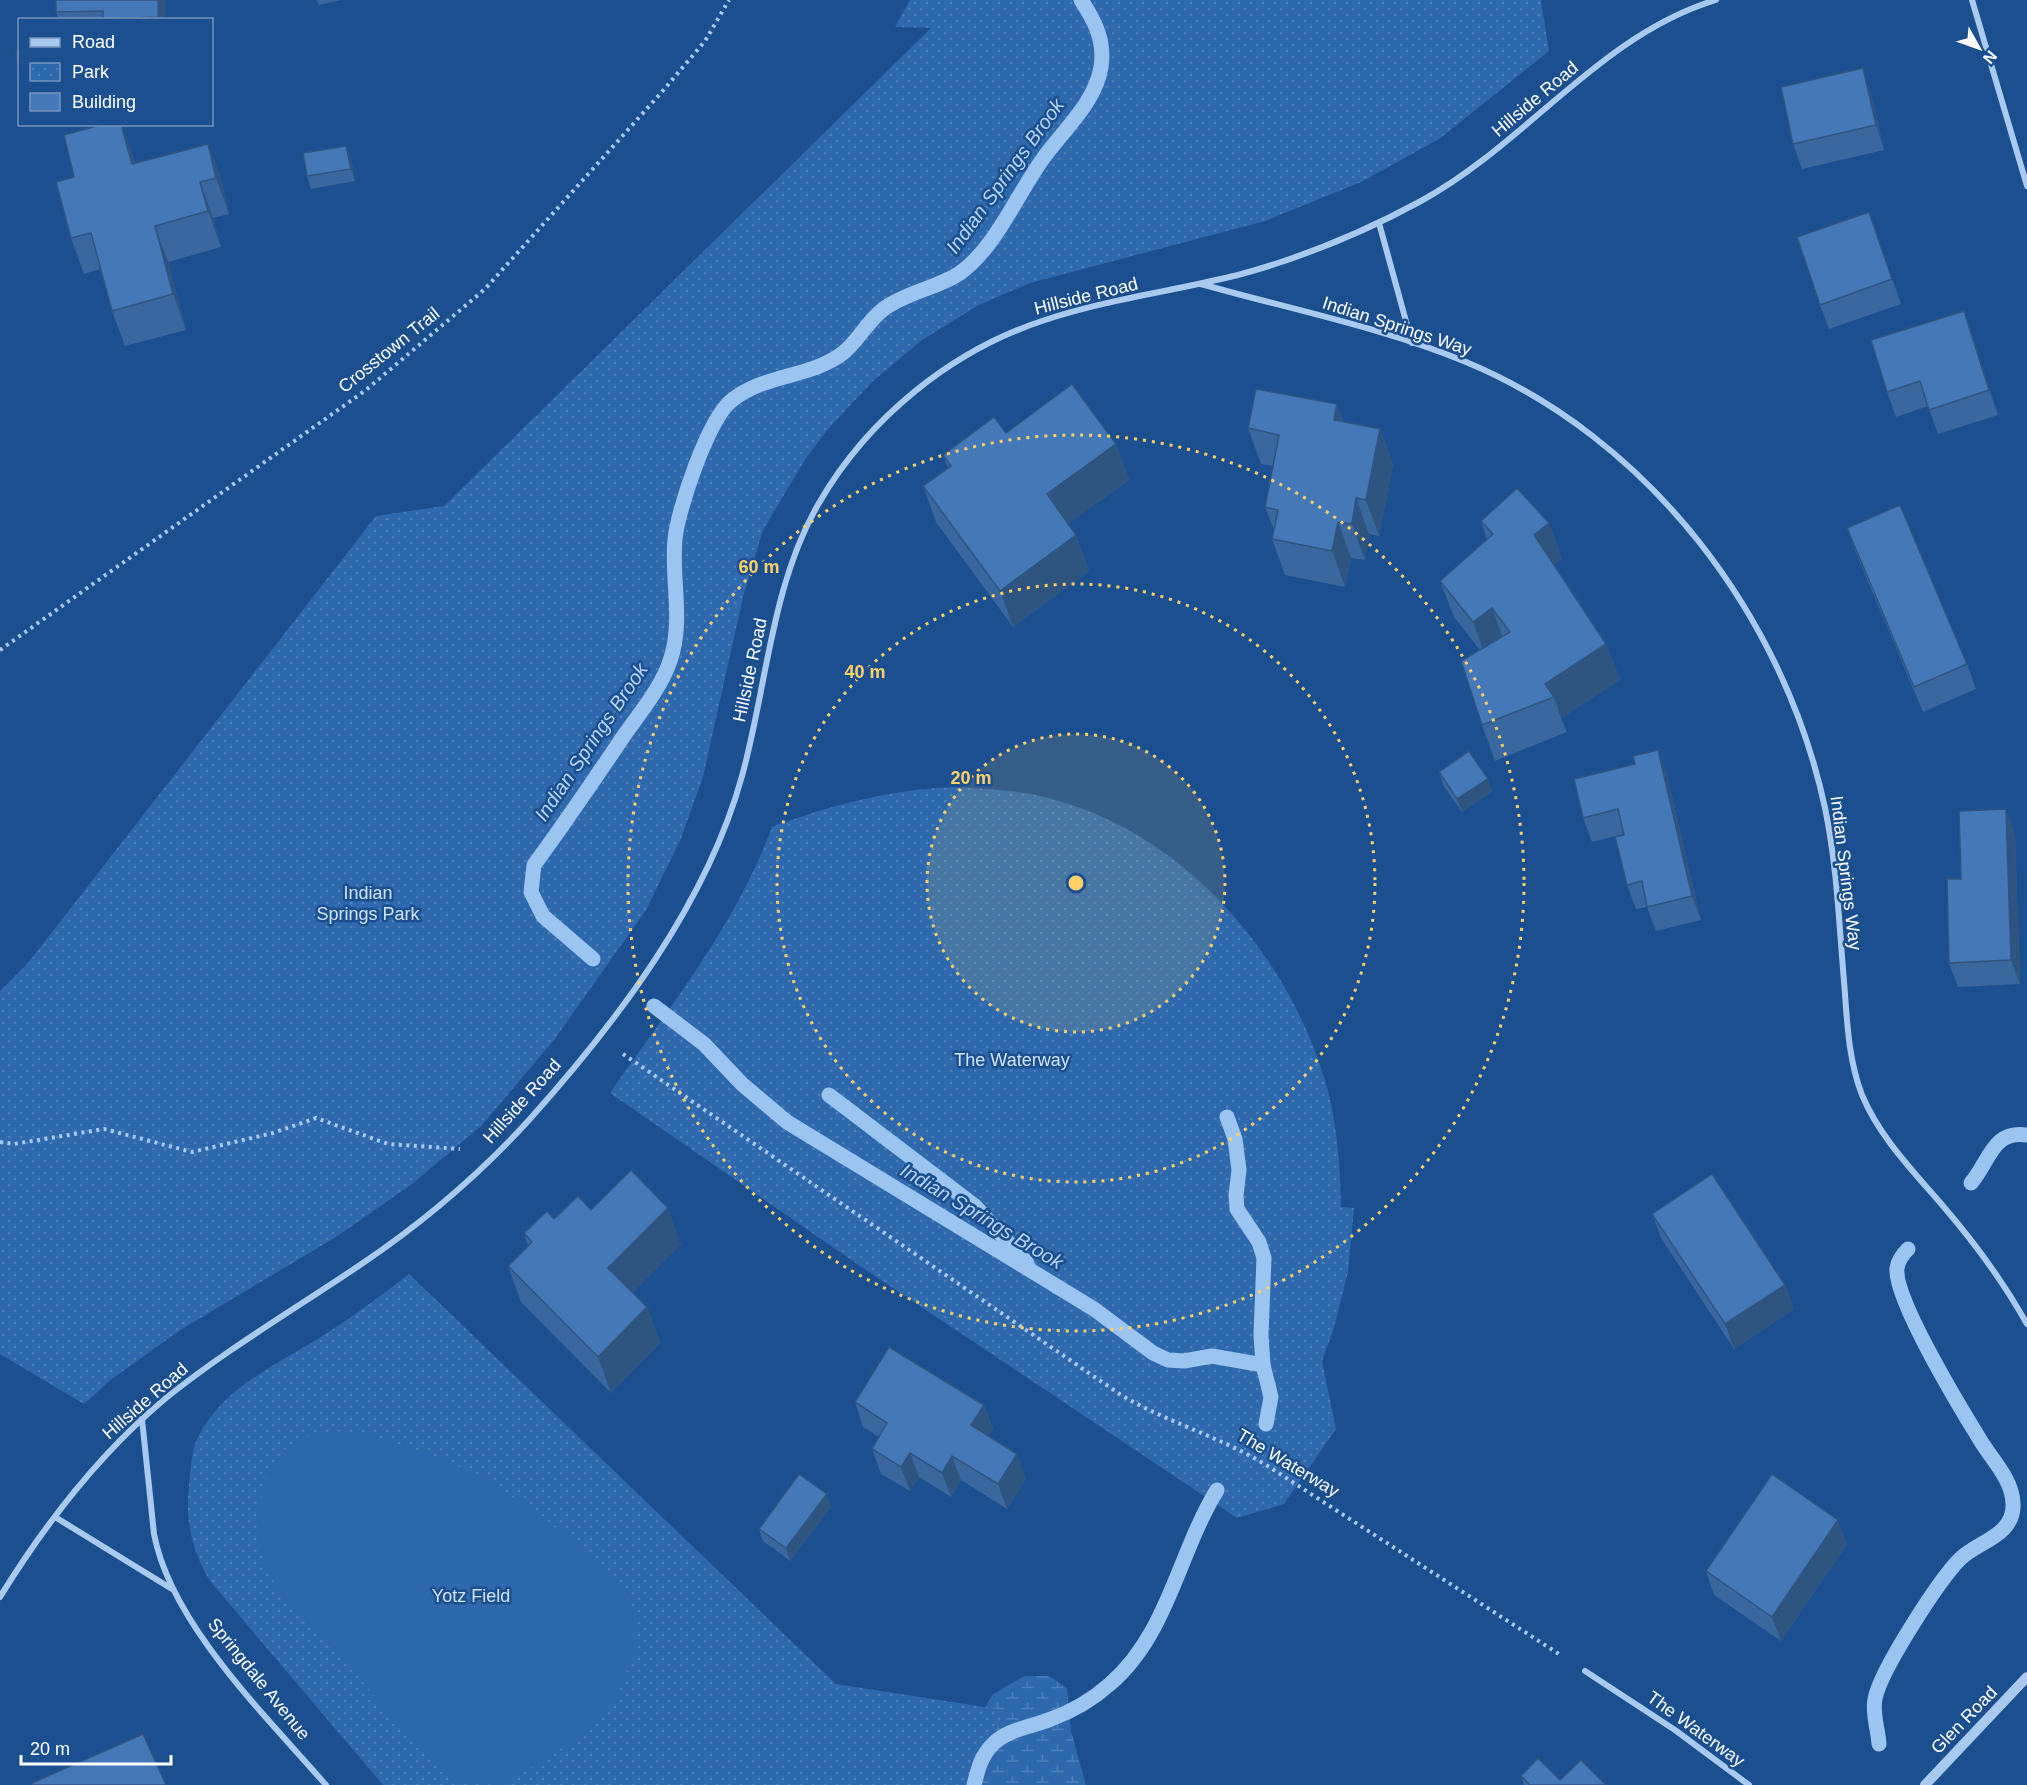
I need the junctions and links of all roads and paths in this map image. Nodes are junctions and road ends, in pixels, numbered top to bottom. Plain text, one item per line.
1 (729, 0) edge
2 (1716, 0) edge
3 (1972, 0) edge
4 (2027, 186) edge
5 (1379, 223) junction
6 (1201, 284) junction
7 (1412, 343) junction
8 (0, 650) edge
9 (597, 1037) junction
10 (0, 1142) edge
11 (499, 1151) junction
12 (2027, 1324) edge
13 (142, 1419) junction
14 (55, 1517) junction
15 (172, 1589) junction
16 (0, 1597) edge
17 (1585, 1671) joint
18 (2027, 1677) edge
19 (326, 1785) edge
20 (1749, 1785) edge
21 (1925, 1785) edge

1 - 8 path, Crosstown Trail
2 - 5 street, Hillside Road
3 - 4 street
5 - 6 street, Hillside Road
5 - 7 street
6 - 7 street, Indian Springs Way
6 - 9 street, Hillside Road
7 - 12 street, Indian Springs Way
9 - 11 street, Hillside Road
9 - 17 path, The Waterway
10 - 11 path
11 - 13 street, Hillside Road
13 - 14 street, Hillside Road
13 - 15 street, Springdale Avenue
14 - 15 street, Springdale Avenue
14 - 16 street, Hillside Road
15 - 19 street, Springdale Avenue
17 - 20 street, The Waterway
18 - 21 street, Glen Road

